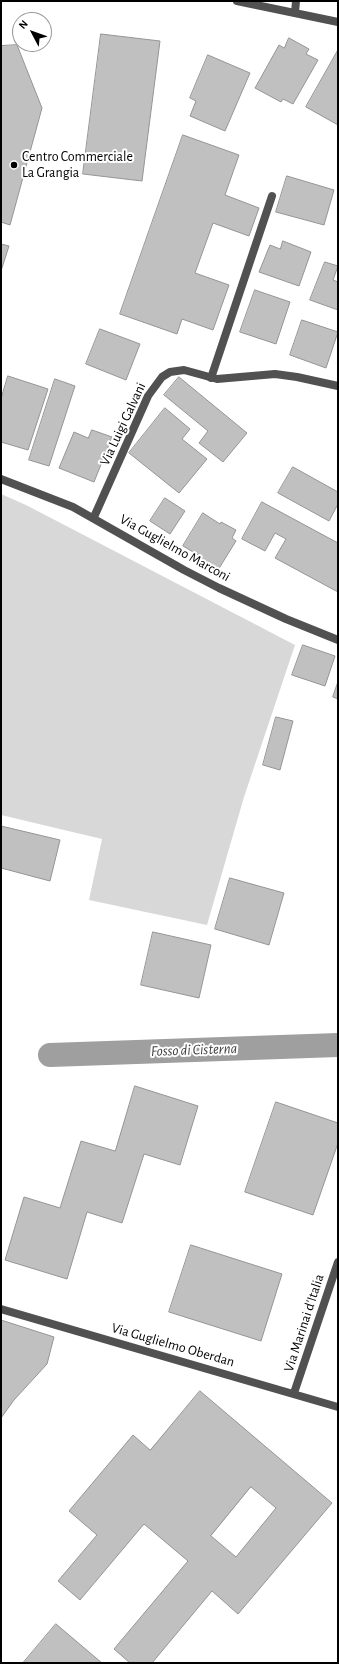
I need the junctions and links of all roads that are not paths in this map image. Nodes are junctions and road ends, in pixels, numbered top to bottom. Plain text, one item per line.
1 (237, 1) edge
2 (296, 1) edge
3 (295, 13) junction
4 (338, 22) edge
5 (272, 196) dead end
6 (210, 378) junction
7 (338, 386) edge
8 (1, 479) edge
9 (94, 518) junction
10 (338, 640) edge
11 (338, 1262) edge
12 (1, 1309) edge
13 (294, 1393) junction
14 (338, 1407) edge

1 - 3 street
2 - 3 street
3 - 4 street
5 - 6 street
6 - 7 street, Via Luigi Galvani
6 - 9 street, Via Luigi Galvani
8 - 9 street, Via Guglielmo Marconi
9 - 10 street, Via Guglielmo Marconi
11 - 13 street, Via Marinai d'Italia
12 - 13 street, Via Guglielmo Oberdan
13 - 14 street, Via Guglielmo Oberdan

